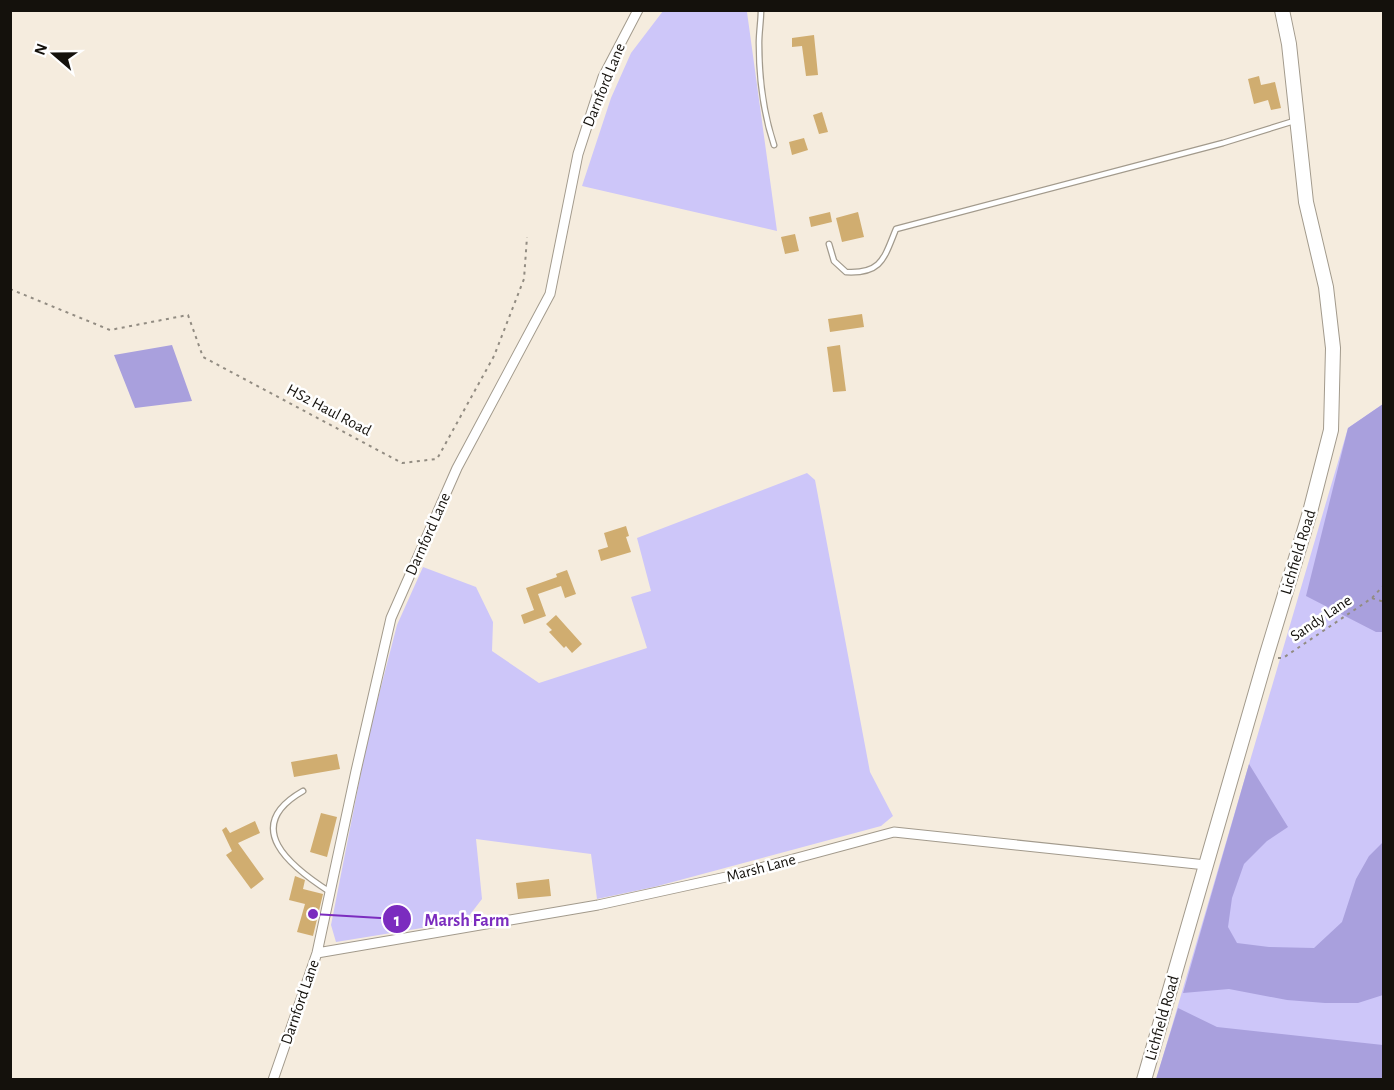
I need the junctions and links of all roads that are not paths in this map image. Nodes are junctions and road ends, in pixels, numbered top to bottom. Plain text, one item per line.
1 (638, 10) edge
2 (761, 10) edge
3 (1282, 10) edge
4 (1297, 121) junction
5 (774, 145) dead end
6 (829, 244) dead end
7 (303, 791) dead end
8 (1206, 865) junction
9 (330, 892) junction
10 (317, 953) junction
11 (273, 1080) edge
12 (1144, 1080) edge

1 - 9 street, Darnford Lane
2 - 5 lane
3 - 4 street, Lichfield Road
4 - 6 lane
4 - 8 street, Lichfield Road
7 - 9 lane
8 - 10 street, Marsh Lane
8 - 12 street, Lichfield Road
9 - 10 street, Darnford Lane
10 - 11 street, Darnford Lane

